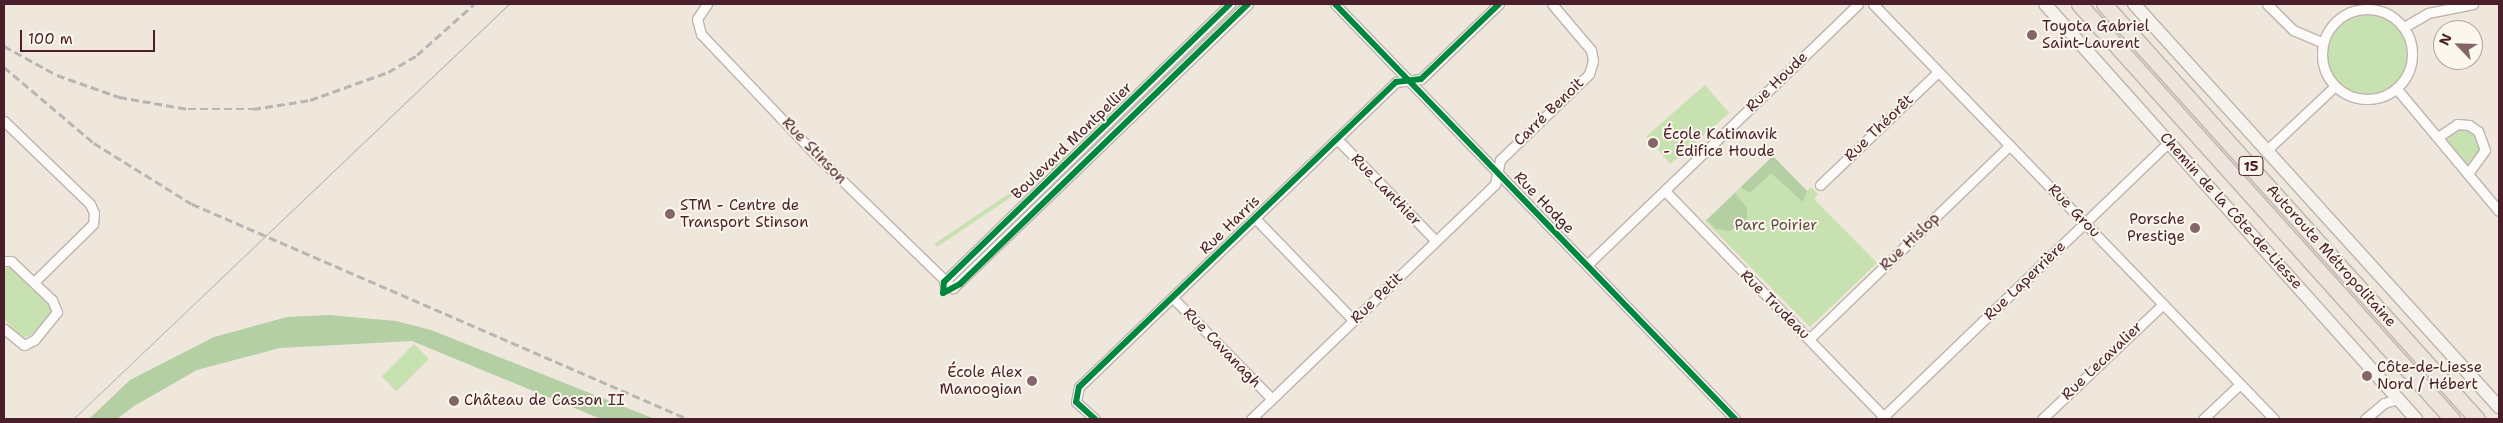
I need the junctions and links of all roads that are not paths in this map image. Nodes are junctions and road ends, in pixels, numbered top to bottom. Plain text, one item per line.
1 (707, 4) edge
2 (1230, 4) edge
3 (1248, 4) edge
4 (1336, 4) edge
5 (1499, 4) edge
6 (1552, 4) edge
7 (1858, 4) edge
8 (1873, 4) edge
9 (2045, 4) edge
10 (2067, 4) edge
11 (2079, 4) edge
12 (2104, 4) edge
13 (2134, 4) edge
14 (2267, 4) edge
15 (2473, 4) edge
16 (2353, 7) edge
17 (2100, 27) junction
18 (2404, 27) junction
19 (2323, 43) junction
20 (1938, 72) junction
21 (1409, 80) junction
22 (2335, 86) junction
23 (2396, 88) junction
24 (4, 121) edge
25 (2438, 137) junction
26 (1337, 139) junction
27 (2169, 142) junction
28 (2010, 145) junction
29 (2268, 149) junction
30 (1498, 172) junction
31 (2468, 172) junction
32 (1820, 185) dead end
33 (1665, 191) junction
34 (2499, 211) edge
35 (1255, 218) junction
36 (2085, 224) junction
37 (1436, 242) junction
38 (4, 261) edge
39 (1587, 265) junction
40 (34, 282) junction
41 (944, 282) junction
42 (955, 288) joint
43 (1173, 298) junction
44 (2163, 304) junction
45 (1354, 320) junction
46 (4, 328) edge
47 (1809, 340) junction
48 (2240, 384) junction
49 (1272, 399) junction
50 (2398, 399) junction
51 (2499, 407) edge
52 (1883, 418) edge
53 (1094, 419) edge
54 (1251, 419) edge
55 (1735, 419) edge
56 (2042, 419) edge
57 (2203, 419) edge
58 (2274, 419) edge
59 (2364, 419) edge
60 (2416, 419) edge
61 (2452, 419) edge
62 (2478, 419) edge

1 - 41 street, Rue Stinson
2 - 41 street, Boulevard Montpellier
3 - 42 street, Boulevard Montpellier
4 - 21 street, Rue Hodge
5 - 21 street
6 - 30 street, Carré Benoit
7 - 33 street, Rue Houde
8 - 20 street, Rue Grou
9 - 27 main road, Chemin de la Côte-de-Liesse
10 - 17 highway
11 - 17 highway, Autoroute Métropolitaine / 15
12 - 62 highway, Autoroute Métropolitaine / 15
13 - 29 main road
14 - 19 street
15 - 18 street
16 - 18 street
16 - 19 street
17 - 61 highway, Autoroute Métropolitaine / 15
18 - 23 street
19 - 22 street
20 - 28 street, Rue Grou
20 - 32 street, Rue Théorêt
21 - 26 street, Rue Harris
21 - 30 street, Rue Hodge
22 - 23 street
22 - 29 street
23 - 25 street
24 - 40 street
25 - 31 street
25 - 31 street
26 - 35 street, Rue Harris
26 - 37 street, Rue Lanthier
27 - 36 street, Rue Laperrière
27 - 50 main road, Chemin de la Côte-de-Liesse
28 - 36 street, Rue Grou
28 - 47 street, Rue Hislop
29 - 51 main road
30 - 37 street, Rue Petit
30 - 39 street, Rue Hodge
31 - 34 street
33 - 39 street, Rue Houde
33 - 47 street, Rue Trudeau
35 - 43 street, Rue Harris
35 - 45 street
36 - 44 street, Rue Grou
36 - 52 street, Rue Laperrière
37 - 45 street, Rue Petit
38 - 40 street
39 - 55 street, Rue Hodge
40 - 46 street
41 - 42 street, Rue Stinson
43 - 49 street, Rue Cavanagh
43 - 53 street, Rue Harris
44 - 48 street, Rue Grou
44 - 56 street, Rue Lecavalier
45 - 49 street, Rue Petit
47 - 52 street, Rue Trudeau
48 - 57 street
48 - 58 street, Rue Grou
49 - 54 street, Rue Petit
50 - 59 street
50 - 60 main road, Chemin de la Côte-de-Liesse

